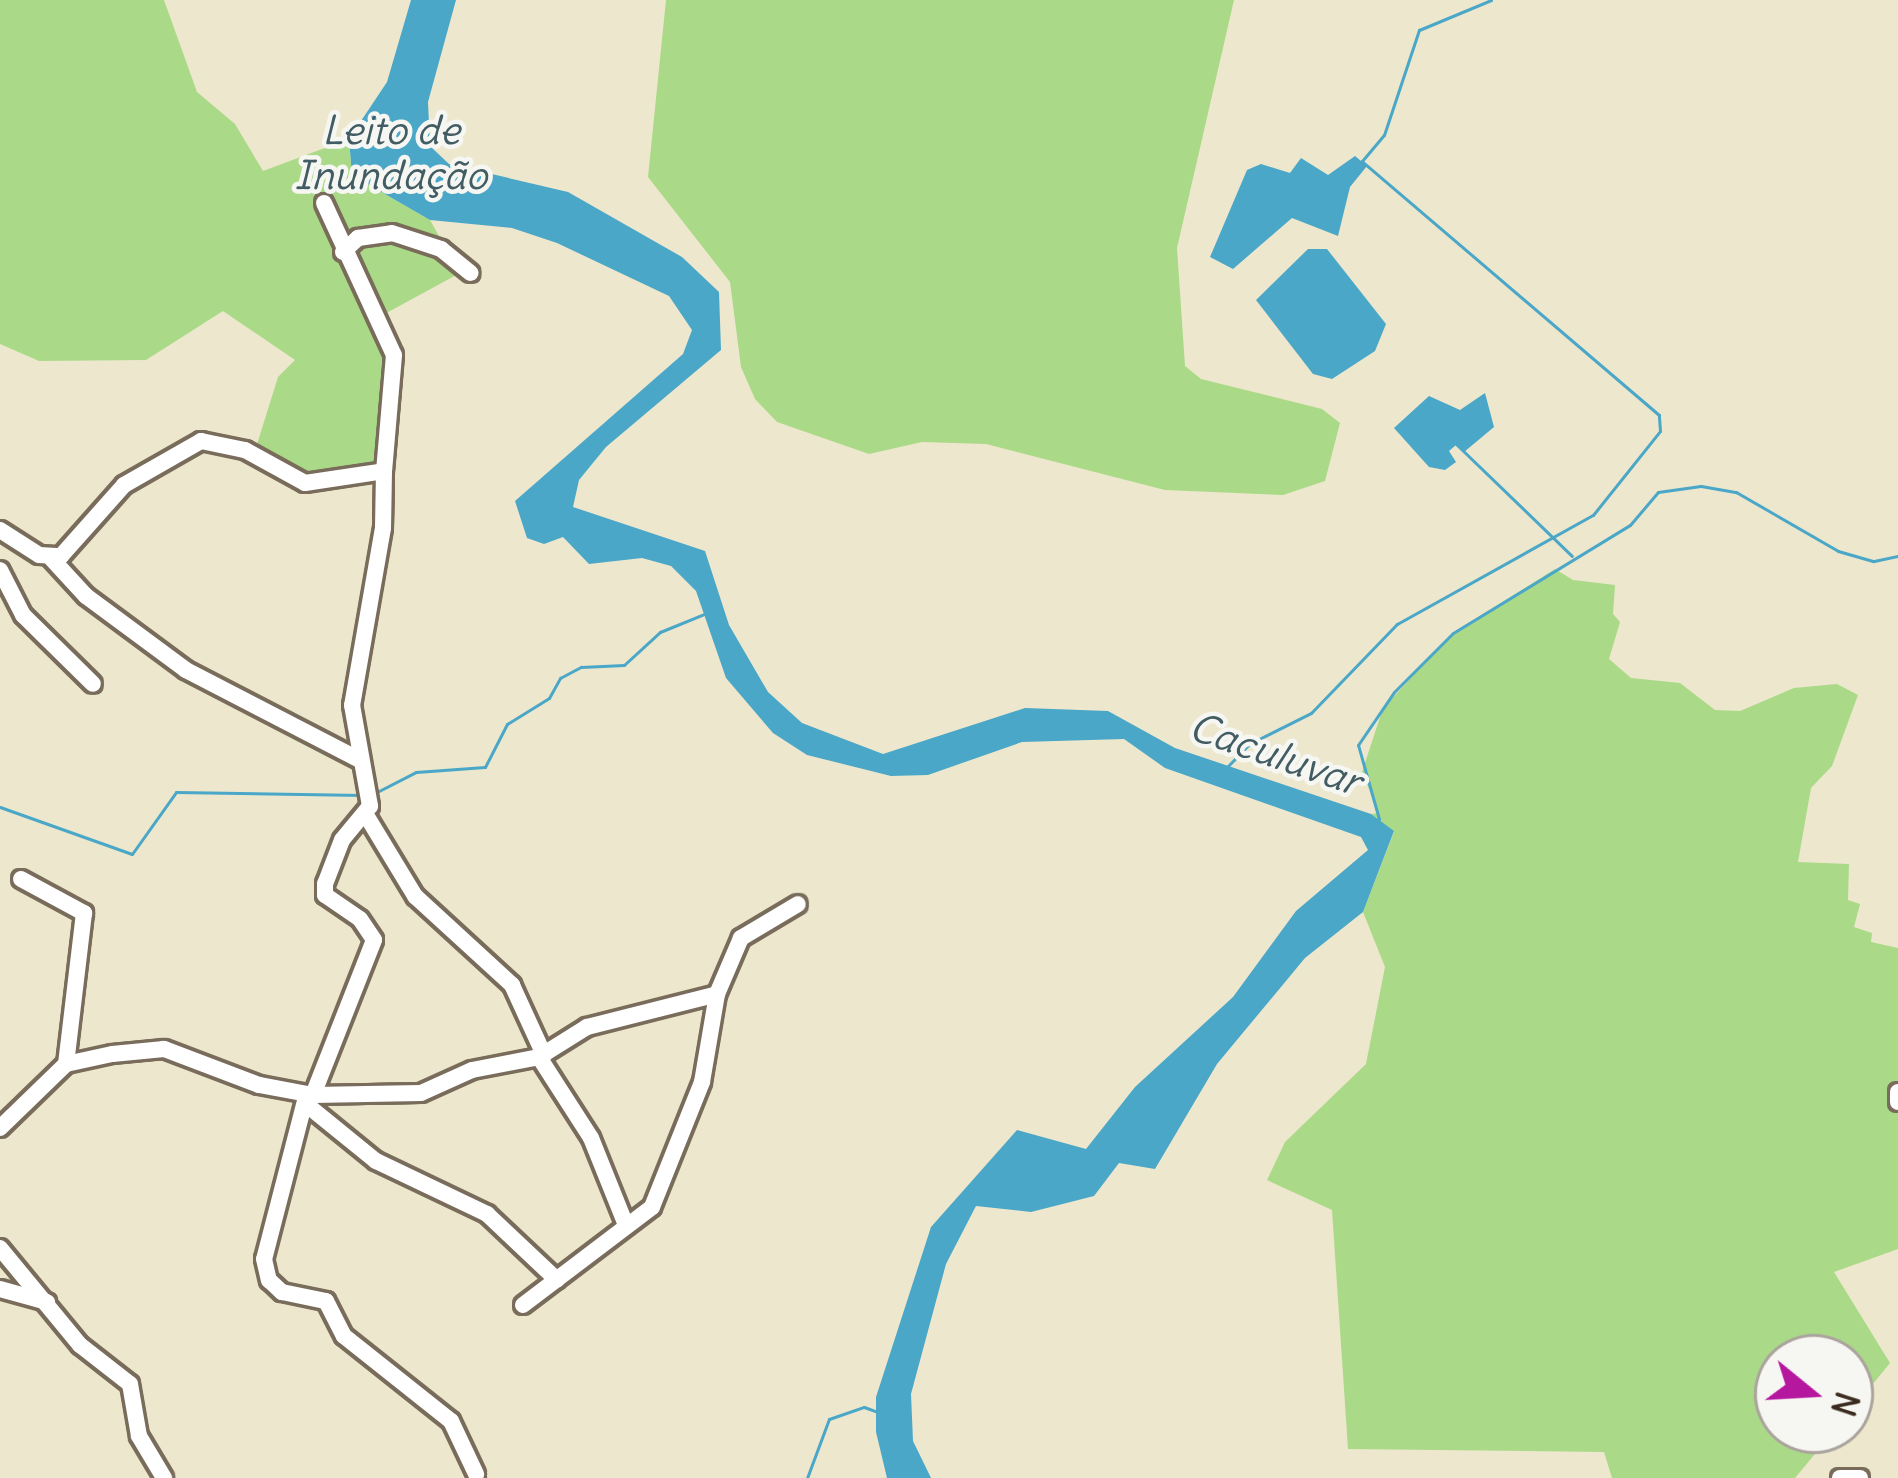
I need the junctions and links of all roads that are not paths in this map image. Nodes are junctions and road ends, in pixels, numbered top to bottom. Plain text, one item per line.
1 (324, 203) dead end
2 (343, 252) junction
3 (471, 273) dead end
4 (384, 471) junction
5 (0, 530) edge
6 (51, 558) junction
7 (0, 569) edge
8 (93, 684) dead end
9 (358, 759) junction
10 (366, 815) junction
11 (20, 878) dead end
12 (798, 904) dead end
13 (717, 994) junction
14 (679, 1002) junction
15 (706, 1038) junction
16 (542, 1056) junction
17 (66, 1064) junction
18 (1898, 1092) edge
19 (309, 1099) junction
20 (1898, 1102) edge
21 (0, 1128) edge
22 (626, 1225) junction
23 (0, 1248) edge
24 (557, 1280) junction
25 (0, 1289) edge
26 (48, 1303) junction
27 (523, 1306) dead end
28 (476, 1474) dead end
29 (164, 1478) edge
30 (1840, 1478) edge
31 (1860, 1478) edge

1 - 2 street
2 - 3 street
2 - 4 street
4 - 6 street
4 - 9 street
5 - 6 street
6 - 9 street
7 - 8 street
9 - 10 street
10 - 16 street
10 - 19 street
11 - 17 street
12 - 13 street
13 - 14 street
13 - 15 street
14 - 15 street
14 - 16 street
15 - 22 street
16 - 19 street
16 - 22 street
17 - 19 street
17 - 21 street
18 - 20 street
19 - 24 street
19 - 28 street
22 - 24 street
23 - 26 street
24 - 27 street
25 - 26 street
26 - 29 street
30 - 31 street

